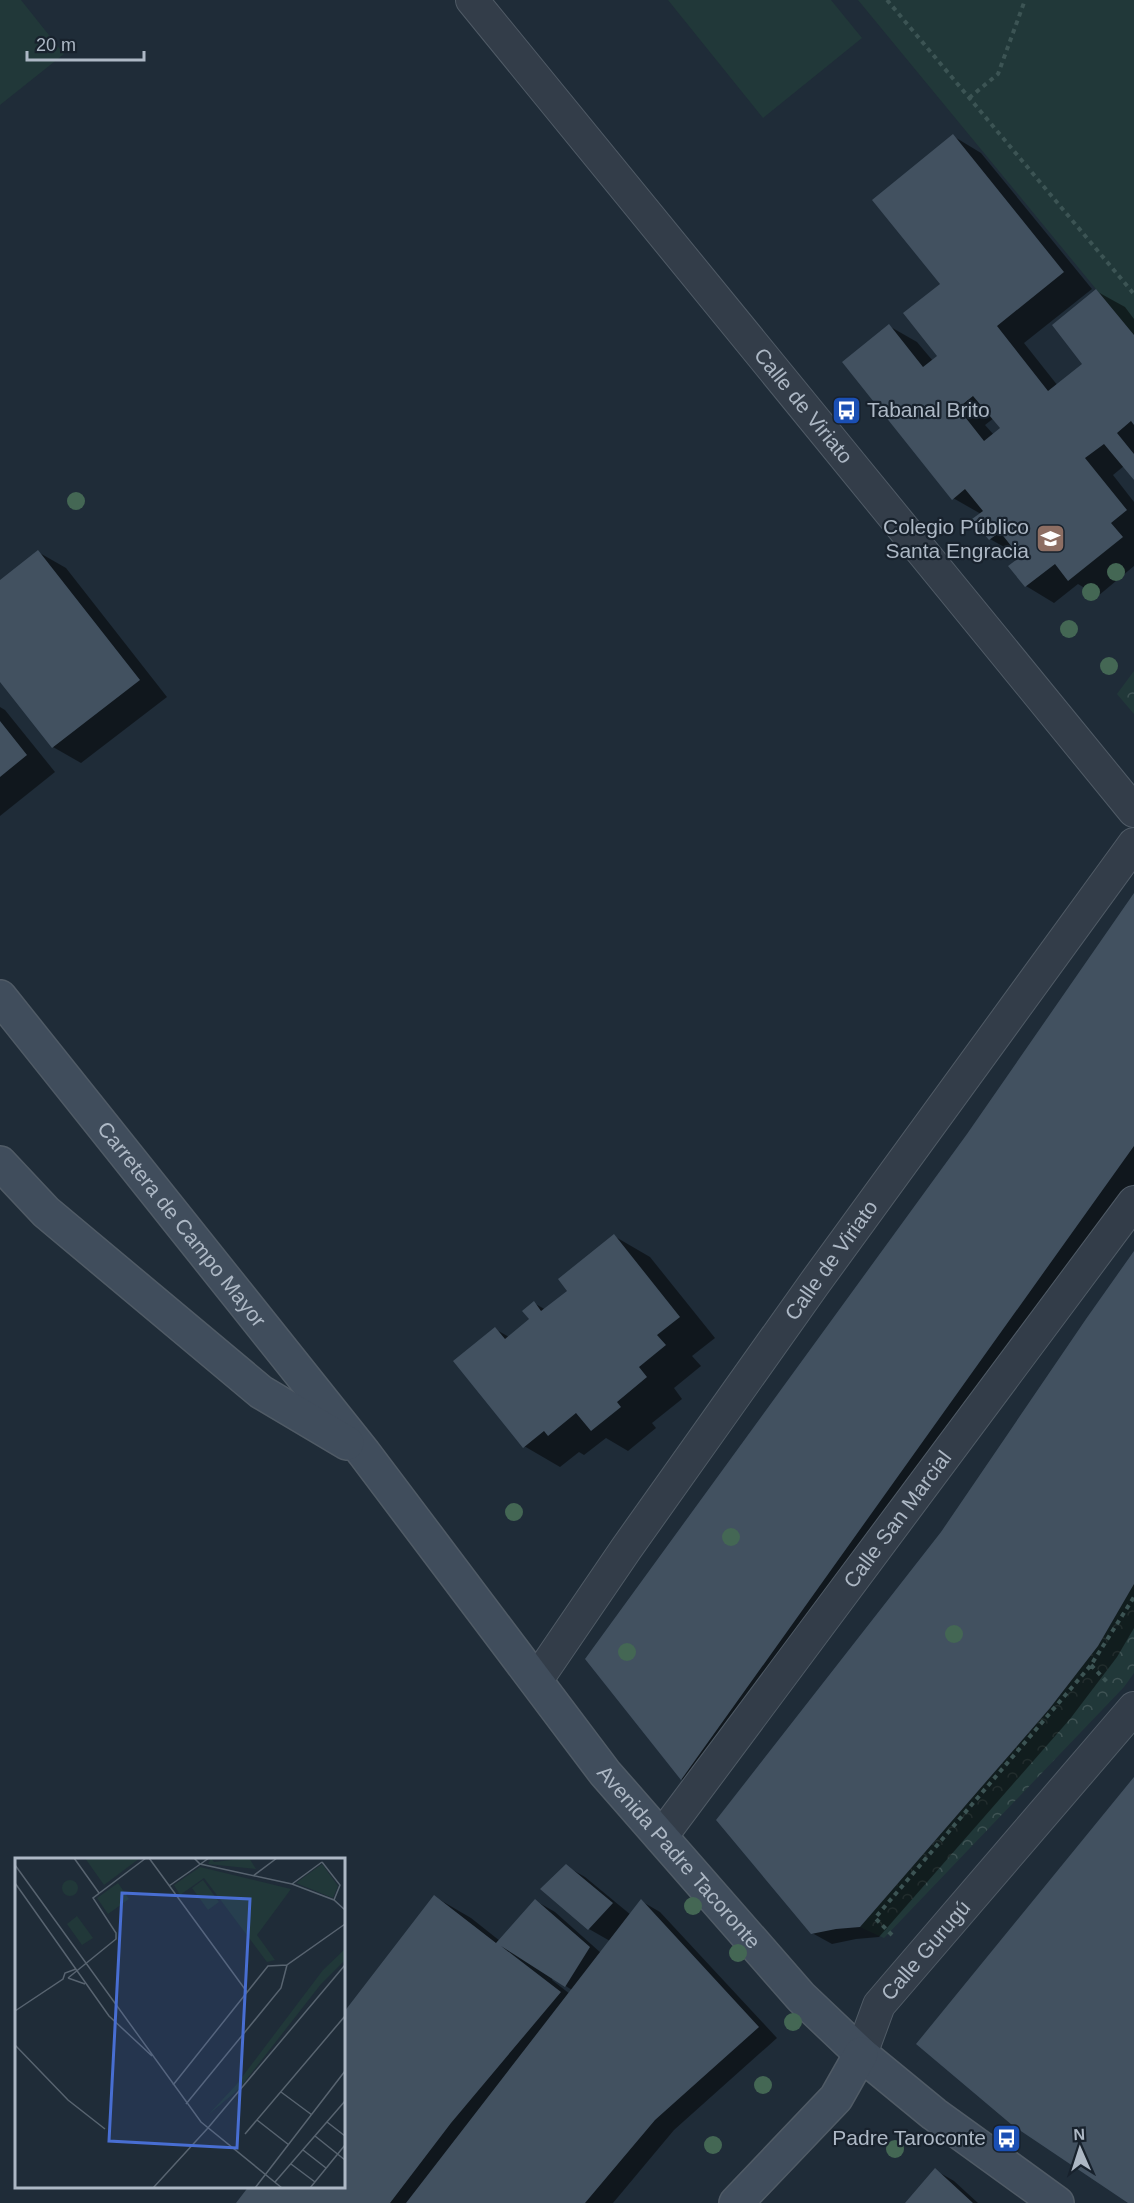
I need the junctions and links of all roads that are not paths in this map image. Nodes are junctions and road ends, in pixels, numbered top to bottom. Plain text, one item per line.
1 (472, 0) edge
2 (1134, 811) edge
3 (1134, 844) edge
4 (0, 997) edge
5 (0, 1163) edge
6 (1134, 1202) edge
7 (364, 1453) junction
8 (536, 1681) junction
9 (1134, 1708) edge
10 (662, 1837) junction
11 (861, 2054) junction
12 (736, 2203) edge
13 (1057, 2203) edge

1 - 2 street, Calle de Viriato
3 - 8 street, Calle de Viriato
4 - 7 main road, Carretera de Campo Mayor
5 - 7 main road
6 - 10 street, Calle San Marcial
7 - 8 main road, Avenida Padre Tacoronte
8 - 10 main road, Avenida Padre Tacoronte
9 - 11 street, Calle Gurugú
10 - 11 main road, Avenida Padre Tacoronte
11 - 12 main road, Calle Gurugú
11 - 13 main road, Avenida Padre Tacoronte

